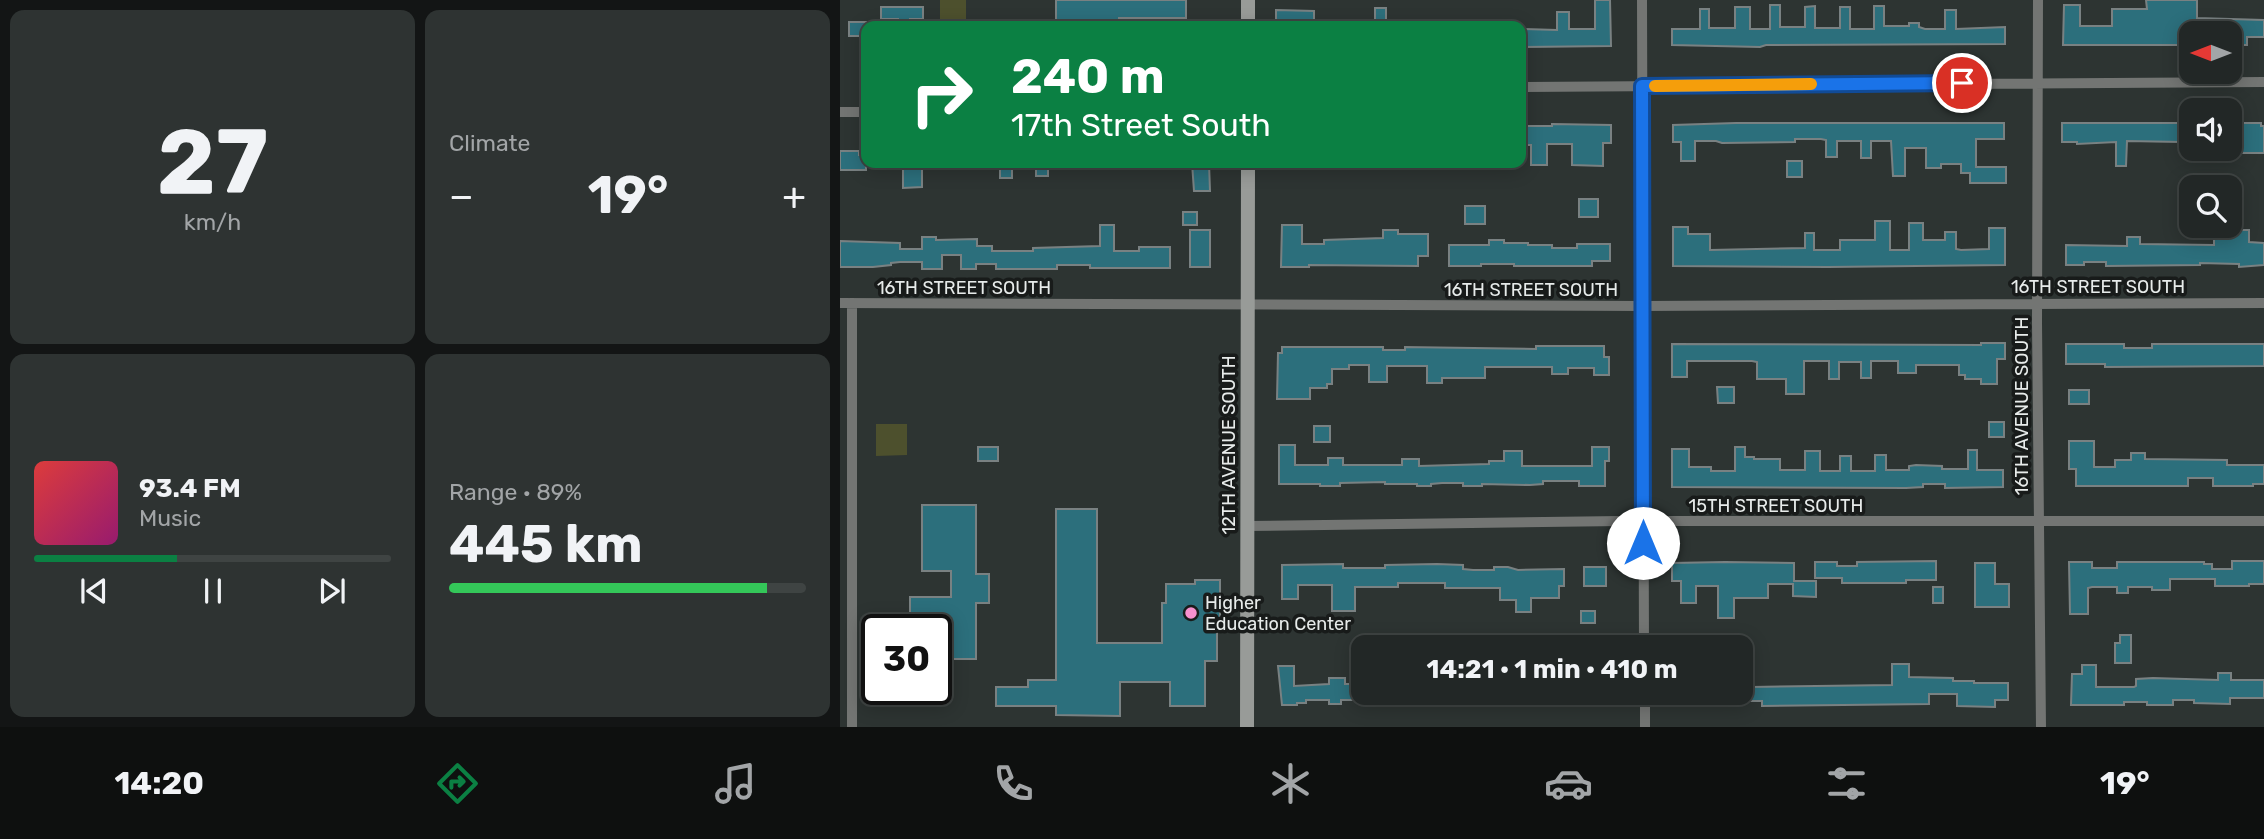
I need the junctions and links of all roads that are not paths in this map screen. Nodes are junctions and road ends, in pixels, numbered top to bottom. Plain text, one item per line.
1 (1248, 0) edge
2 (1642, 0) edge
3 (2038, 0) edge
4 (1248, 21) edge
5 (2038, 82) junction
6 (2264, 82) edge
7 (1642, 86) junction
8 (1526, 87) edge
9 (840, 112) edge
10 (861, 112) edge
11 (1248, 168) edge
12 (840, 303) edge
13 (852, 303) junction
14 (2037, 303) junction
15 (2264, 303) edge
16 (1248, 305) junction
17 (1643, 306) junction
18 (2264, 521) edge
19 (1642, 522) junction
20 (2038, 522) junction
21 (1247, 526) junction
22 (1644, 635) edge
23 (1645, 705) edge
24 (852, 727) edge
25 (1247, 727) edge
26 (1645, 727) edge
27 (2041, 727) edge

1 - 4 street
2 - 7 street
3 - 5 street, 16TH AVENUE SOUTH
5 - 6 street
5 - 7 street
5 - 14 street, 16TH AVENUE SOUTH
7 - 8 street
7 - 17 street
9 - 10 street
11 - 16 street, 12TH AVENUE SOUTH
12 - 13 street, 16TH STREET SOUTH
13 - 16 street, 16TH STREET SOUTH
13 - 24 street
14 - 15 street, 16TH STREET SOUTH
14 - 17 street, 16TH STREET SOUTH
14 - 20 street, 16TH AVENUE SOUTH
16 - 17 street, 16TH STREET SOUTH
16 - 21 street, 12TH AVENUE SOUTH
17 - 19 street
18 - 20 street, 15TH STREET SOUTH
19 - 20 street, 15TH STREET SOUTH
19 - 21 street, 15TH STREET SOUTH
19 - 22 street
20 - 27 street, 16TH AVENUE SOUTH
21 - 25 street, 12TH AVENUE SOUTH
23 - 26 street

